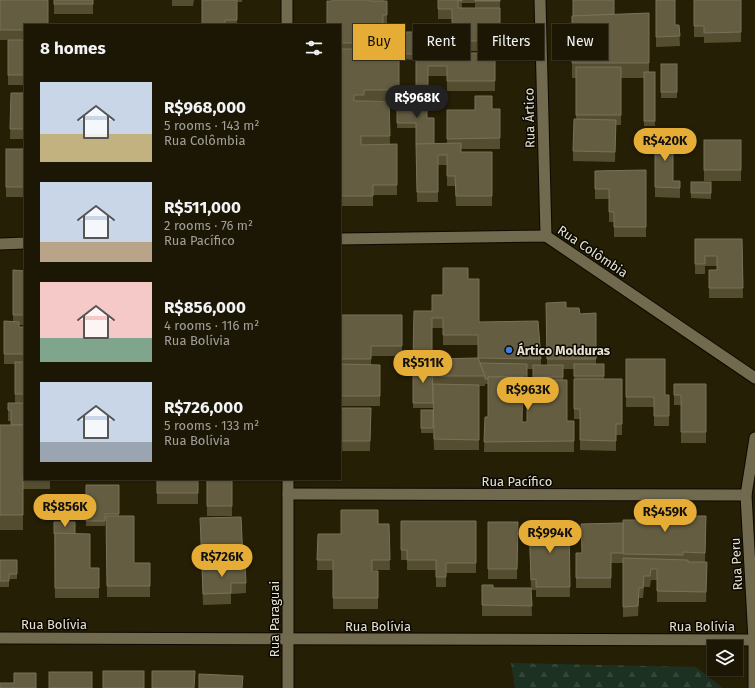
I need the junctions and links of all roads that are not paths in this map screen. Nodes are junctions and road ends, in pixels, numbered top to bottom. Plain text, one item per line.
1 (287, 0) edge
2 (540, 0) edge
3 (287, 24) edge
4 (546, 236) junction
5 (341, 239) edge
6 (24, 243) edge
7 (0, 244) edge
8 (755, 378) edge
9 (755, 438) edge
10 (288, 480) edge
11 (288, 494) junction
12 (746, 495) junction
13 (0, 638) edge
14 (289, 640) junction
15 (754, 640) edge
16 (288, 688) edge
17 (754, 688) edge

1 - 3 street
2 - 4 street, Rua Ártico
4 - 5 street, Rua Colômbia
4 - 8 street, Rua Colômbia
6 - 7 street
9 - 12 street, Rua Peru
10 - 11 street, Rua Paraguai
11 - 12 street, Rua Pacífico
11 - 14 street, Rua Paraguai
12 - 15 street, Rua Peru
13 - 14 street, Rua Bolívia
14 - 15 street, Rua Bolívia
14 - 16 street, Rua Paraguai
15 - 17 street, Rua Peru

